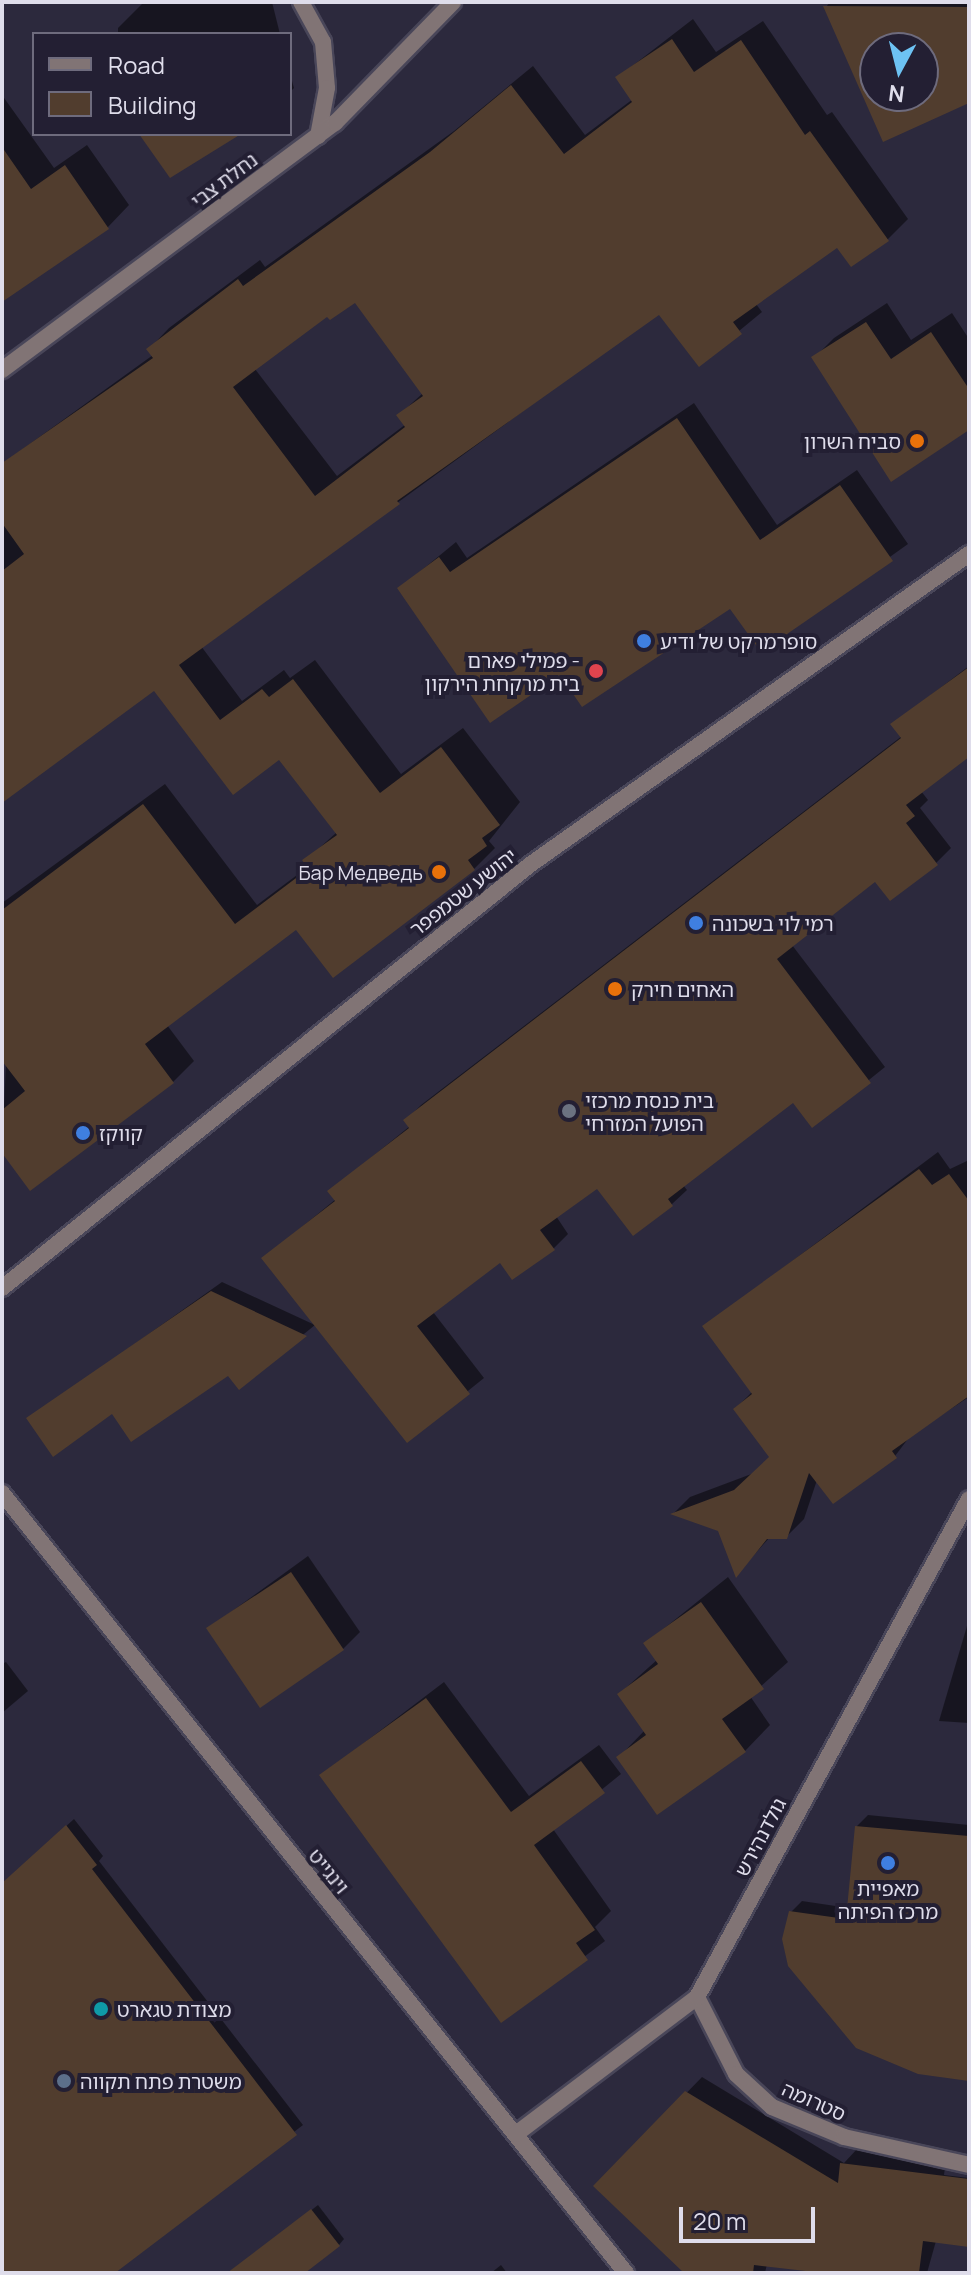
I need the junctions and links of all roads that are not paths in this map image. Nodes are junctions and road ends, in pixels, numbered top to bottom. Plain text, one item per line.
1 (301, 2) edge
2 (453, 2) edge
3 (318, 136) junction
4 (2, 370) edge
5 (969, 554) edge
6 (2, 1288) edge
7 (2, 1493) edge
8 (969, 1499) edge
9 (697, 1997) junction
10 (516, 2134) junction
11 (969, 2165) edge
12 (626, 2273) edge

1 - 3 street
2 - 3 street, נחלת צבי
3 - 4 street, נחלת צבי
5 - 6 street, יהושע שטמפפר
7 - 10 street, וינגייט
8 - 9 street, גולדנהירש
9 - 10 street, גולדנהירש
9 - 11 street, סטרומה
10 - 12 street, וינגייט

